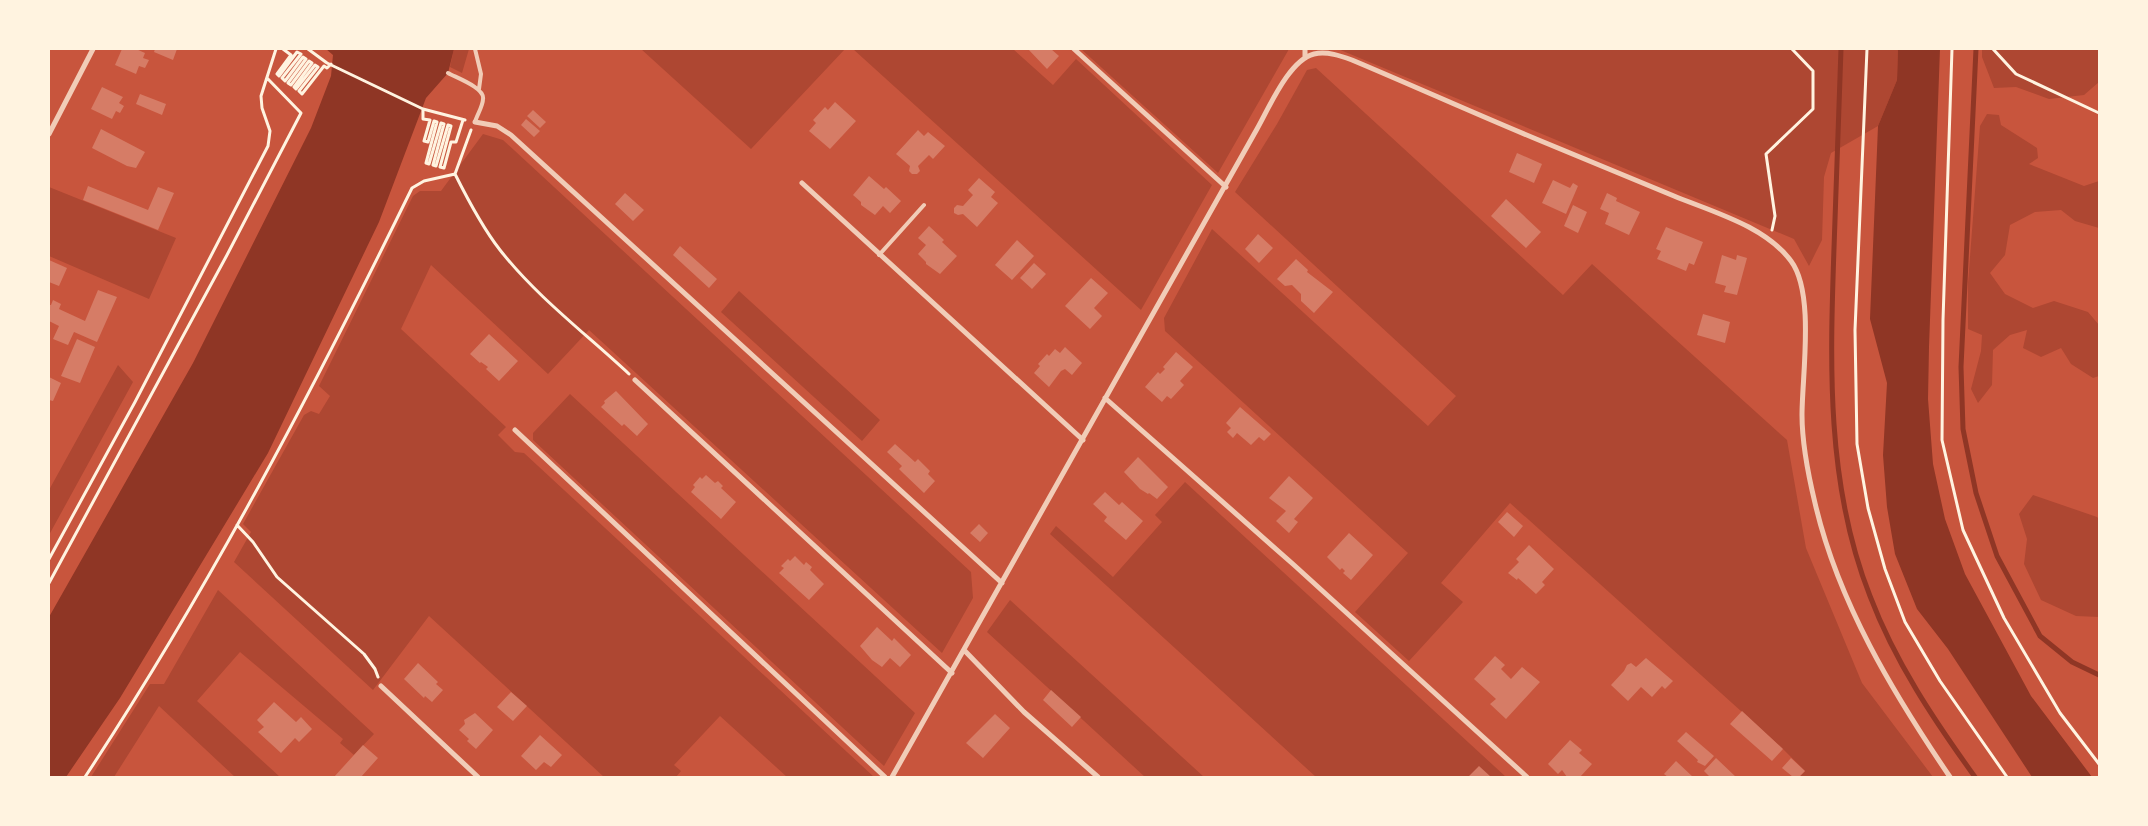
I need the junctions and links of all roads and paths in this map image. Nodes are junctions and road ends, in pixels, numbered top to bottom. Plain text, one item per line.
1 (93, 49) edge
2 (276, 49) edge
3 (283, 49) edge
4 (308, 49) edge
5 (475, 49) edge
6 (1074, 49) edge
7 (1305, 49) edge
8 (1792, 49) edge
9 (1867, 49) edge
10 (1952, 49) edge
11 (1993, 49) edge
12 (1304, 58) junction
13 (329, 63) junction
14 (448, 73) dead end
15 (267, 78) junction
16 (479, 89) junction
17 (423, 109) junction
18 (2099, 113) edge
19 (458, 118) dead end
20 (463, 120) dead end
21 (475, 122) junction
22 (49, 134) edge
23 (455, 174) junction
24 (802, 184) dead end
25 (1226, 187) junction
26 (924, 204) dead end
27 (1770, 240) junction
28 (879, 255) junction
29 (636, 380) joint
30 (1105, 398) junction
31 (516, 430) dead end
32 (1083, 440) junction
33 (237, 525) junction
34 (49, 559) edge
35 (49, 582) edge
36 (1002, 583) junction
37 (964, 650) junction
38 (952, 673) junction
39 (381, 686) joint
40 (2099, 764) edge
41 (85, 777) edge
42 (478, 777) edge
43 (885, 777) edge
44 (892, 777) edge
45 (1098, 777) edge
46 (1527, 777) edge
47 (1950, 777) edge
48 (2006, 777) edge

1 - 22 street
2 - 15 path
3 - 13 path
4 - 13 path
5 - 16 lane
6 - 25 street
7 - 12 street
8 - 27 path
9 - 48 path
10 - 40 path
11 - 18 path
12 - 25 street
12 - 27 street
13 - 17 path
14 - 16 lane
15 - 34 path
15 - 35 path
16 - 21 lane
17 - 19 path
17 - 20 path
21 - 23 path
21 - 36 street
23 - 29 path
23 - 33 path
24 - 28 street
25 - 30 street
26 - 28 lane
27 - 47 street
28 - 32 street
29 - 38 street
30 - 32 street
30 - 46 street
31 - 43 street
32 - 36 street
33 - 39 path
33 - 41 path
36 - 37 street
37 - 38 street
37 - 45 street
38 - 44 street
39 - 42 street

